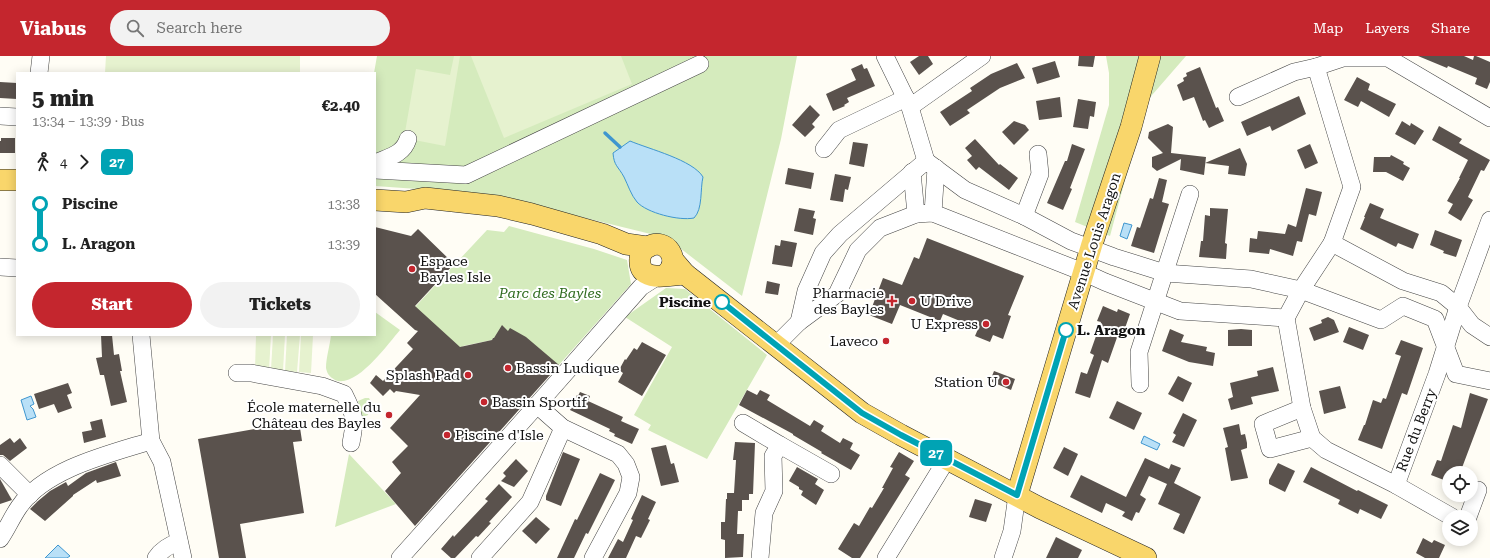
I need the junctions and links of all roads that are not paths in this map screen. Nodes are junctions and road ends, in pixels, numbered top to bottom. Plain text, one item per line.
1 (41, 56) edge
2 (884, 56) edge
3 (982, 56) edge
4 (1150, 56) edge
5 (700, 64) dead end
6 (1316, 67) junction
7 (39, 72) edge
8 (1238, 97) dead end
9 (908, 102) junction
10 (0, 116) edge
11 (16, 116) edge
12 (1490, 118) edge
13 (408, 139) dead end
14 (824, 149) dead end
15 (1038, 154) dead end
16 (376, 163) edge
17 (931, 164) junction
18 (376, 170) edge
19 (912, 172) junction
20 (0, 180) edge
21 (16, 180) edge
22 (1190, 194) dead end
23 (376, 200) edge
24 (933, 212) junction
25 (916, 214) junction
26 (1024, 216) junction
27 (1490, 220) edge
28 (1332, 243) junction
29 (1090, 248) junction
30 (653, 266) junction
31 (0, 267) edge
32 (16, 268) edge
33 (1083, 272) junction
34 (1165, 273) junction
35 (1403, 281) junction
36 (1301, 290) junction
37 (1156, 301) junction
38 (1403, 306) junction
39 (1458, 306) junction
40 (1286, 318) junction
41 (799, 322) junction
42 (141, 336) edge
43 (1490, 337) edge
44 (776, 345) junction
45 (1446, 348) junction
46 (237, 373) dead end
47 (1490, 382) edge
48 (1140, 384) dead end
49 (537, 405) junction
50 (1302, 408) junction
51 (743, 424) dead end
52 (562, 428) junction
53 (1312, 438) junction
54 (151, 441) junction
55 (351, 443) dead end
56 (780, 445) junction
57 (947, 459) junction
58 (0, 465) edge
59 (831, 474) dead end
60 (1396, 485) junction
61 (30, 495) junction
62 (1017, 495) junction
63 (1442, 511) edge
64 (0, 539) edge
65 (179, 542) junction
66 (1123, 553) edge
67 (156, 558) edge
68 (183, 558) edge
69 (400, 558) edge
70 (480, 558) edge
71 (593, 558) edge
72 (760, 558) edge
73 (886, 558) edge
74 (1003, 558) edge
75 (1146, 558) edge

1 - 7 street
2 - 9 street
3 - 9 street
4 - 29 main road, Avenue Louis Aragon
5 - 18 street
6 - 8 street
6 - 12 street
6 - 28 street
9 - 14 street
9 - 17 street
10 - 11 street
13 - 16 street
15 - 26 street
17 - 19 street
17 - 24 street
17 - 26 street
19 - 25 street
19 - 41 street
20 - 21 main road
22 - 34 street
23 - 30 main road
24 - 25 street
24 - 33 street
25 - 41 street
26 - 29 street
27 - 39 street, Rue du Berry
28 - 35 street
28 - 36 street
29 - 33 main road, Avenue Louis Aragon
29 - 34 street
30 - 44 main road
30 - 49 street
31 - 32 street
33 - 37 street
33 - 62 main road, Avenue Louis Aragon
34 - 36 street
34 - 37 street
35 - 38 street
35 - 39 street
36 - 38 street
36 - 40 street
37 - 40 street
37 - 48 street
38 - 45 street
39 - 43 street
39 - 45 street, Rue du Berry
40 - 50 street
41 - 44 street
42 - 54 street
44 - 57 main road
45 - 47 street
45 - 60 street, Rue du Berry
46 - 55 street
49 - 52 street
49 - 69 street
50 - 53 street
50 - 53 street
51 - 56 street
52 - 70 street
52 - 71 street
53 - 60 street, Rue du Berry
54 - 61 street
54 - 65 street
56 - 59 street
56 - 72 street
57 - 62 main road
57 - 73 street
58 - 61 street
60 - 63 street
61 - 64 street
62 - 66 main road
62 - 74 street
65 - 67 street
65 - 68 street
66 - 75 main road

